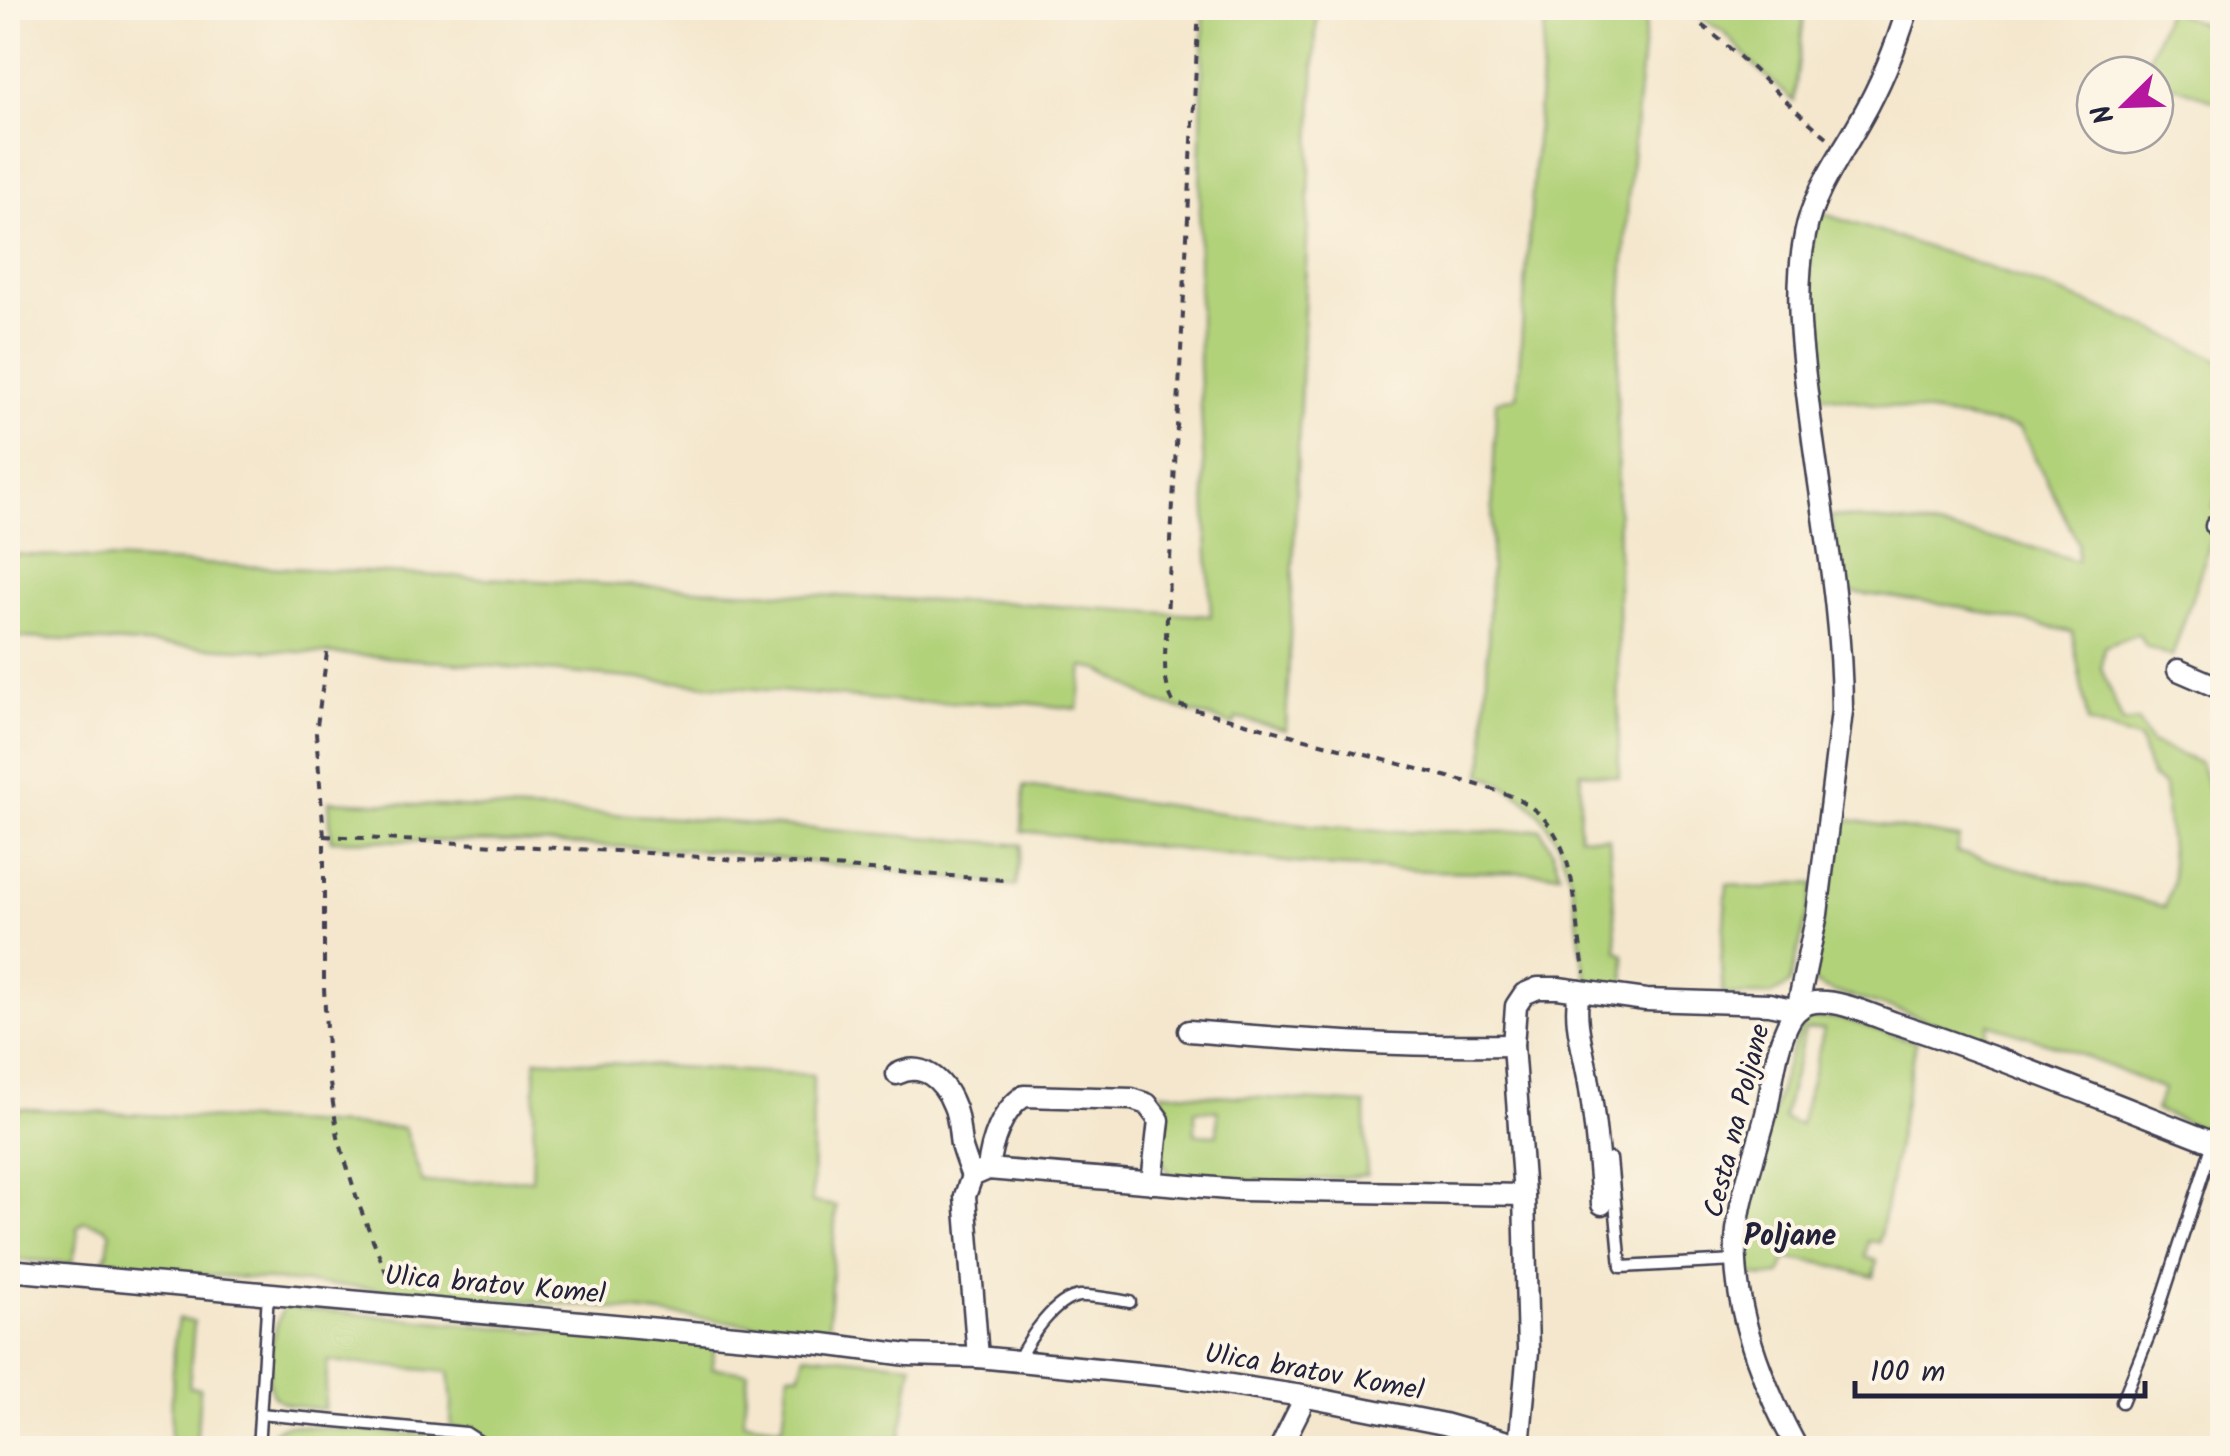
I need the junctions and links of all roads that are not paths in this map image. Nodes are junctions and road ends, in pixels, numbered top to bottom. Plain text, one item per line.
1 (1908, 8) edge
2 (2178, 670) dead end
3 (2222, 689) edge
4 (1584, 992) junction
5 (1796, 1010) junction
6 (1189, 1031) dead end
7 (1513, 1045) junction
8 (896, 1074) dead end
9 (2218, 1144) edge
10 (1611, 1159) dead end
11 (980, 1172) junction
12 (1152, 1184) junction
13 (1524, 1195) junction
14 (1602, 1204) dead end
15 (1736, 1261) junction
16 (8, 1270) edge
17 (268, 1293) junction
18 (1130, 1302) dead end
19 (978, 1357) junction
20 (1017, 1361) junction
21 (1302, 1396) junction
22 (2122, 1402) dead end
23 (260, 1414) junction
24 (1524, 1447) edge
25 (258, 1448) edge
26 (484, 1448) edge
27 (1280, 1448) edge
28 (1797, 1448) edge

1 - 5 street
2 - 3 street
4 - 5 street
4 - 7 street, Ulica bratov Komel
4 - 14 street
5 - 9 street, Cesta na Poljane
5 - 15 street, Cesta na Poljane
6 - 7 street
7 - 13 street, Ulica bratov Komel
8 - 11 street
9 - 22 lane
10 - 15 lane
11 - 12 street
11 - 12 street
11 - 19 street
12 - 13 street
13 - 24 street, Ulica bratov Komel
15 - 28 street, Cesta na Poljane
16 - 17 street, Ulica bratov Komel
17 - 19 street, Ulica bratov Komel
17 - 23 lane
18 - 20 lane
19 - 20 street, Ulica bratov Komel
20 - 21 street, Ulica bratov Komel
21 - 24 street, Ulica bratov Komel
21 - 27 street
23 - 25 lane
23 - 26 lane

